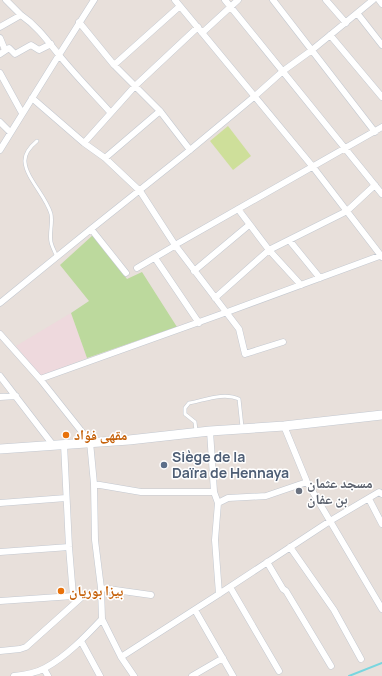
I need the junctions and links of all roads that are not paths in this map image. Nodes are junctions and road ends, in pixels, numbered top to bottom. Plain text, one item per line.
1 (6, 0) edge
2 (94, 0) edge
3 (175, 0) edge
4 (225, 0) edge
5 (238, 0) edge
6 (273, 0) edge
7 (326, 0) edge
8 (373, 0) edge
9 (379, 0) edge
10 (382, 4) edge
11 (180, 6) junction
12 (230, 6) junction
13 (357, 13) junction
14 (22, 14) junction
15 (79, 22) junction
16 (346, 23) junction
17 (0, 27) edge
18 (198, 27) junction
19 (202, 32) junction
20 (330, 35) junction
21 (0, 38) edge
22 (51, 44) junction
23 (382, 44) edge
24 (312, 50) junction
25 (3, 52) edge
26 (59, 54) junction
27 (114, 65) junction
28 (283, 71) junction
29 (0, 75) edge
30 (135, 86) junction
31 (255, 96) junction
32 (382, 96) edge
33 (32, 98) junction
34 (160, 111) junction
35 (110, 112) junction
36 (22, 114) junction
37 (0, 122) edge
38 (382, 127) edge
39 (10, 132) junction
40 (375, 132) junction
41 (37, 141) dead end
42 (84, 142) junction
43 (345, 149) junction
44 (0, 150) edge
45 (190, 150) junction
46 (105, 158) junction
47 (312, 167) junction
48 (375, 185) junction
49 (140, 191) junction
50 (382, 194) edge
51 (238, 209) junction
52 (347, 211) junction
53 (250, 225) junction
54 (91, 228) junction
55 (289, 240) junction
56 (175, 245) junction
57 (269, 250) junction
58 (57, 256) junction
59 (382, 256) edge
60 (155, 258) junction
61 (137, 268) dead end
62 (194, 271) junction
63 (126, 273) dead end
64 (320, 278) junction
65 (301, 285) junction
66 (215, 298) junction
67 (0, 304) edge
68 (226, 313) junction
69 (198, 322) junction
70 (0, 335) edge
71 (283, 342) dead end
72 (0, 376) edge
73 (40, 379) junction
74 (16, 396) junction
75 (0, 397) edge
76 (382, 415) edge
77 (284, 426) junction
78 (242, 429) junction
79 (210, 431) junction
80 (196, 432) junction
81 (90, 442) junction
82 (64, 444) junction
83 (53, 445) junction
84 (0, 449) edge
85 (307, 482) junction
86 (94, 484) junction
87 (214, 492) junction
88 (381, 493) edge
89 (66, 498) junction
90 (369, 499) junction
91 (0, 503) edge
92 (218, 503) junction
93 (330, 521) junction
94 (382, 524) edge
95 (69, 547) junction
96 (290, 547) junction
97 (0, 552) edge
98 (268, 562) junction
99 (230, 587) junction
100 (101, 588) junction
101 (219, 594) junction
102 (151, 595) dead end
103 (73, 596) junction
104 (83, 596) junction
105 (101, 596) junction
106 (0, 601) edge
107 (382, 609) edge
108 (195, 610) junction
109 (102, 619) junction
110 (81, 640) junction
111 (0, 651) edge
112 (121, 657) junction
113 (223, 658) junction
114 (361, 659) dead end
115 (331, 666) dead end
116 (44, 669) junction
117 (280, 671) dead end
118 (196, 675) edge
119 (14, 676) edge
120 (48, 676) edge
121 (100, 676) edge
122 (134, 676) edge
123 (234, 676) edge

1 - 14 street
2 - 15 street
3 - 11 street
4 - 12 street
5 - 12 street
6 - 24 street
7 - 16 street
8 - 13 street
9 - 10 street
11 - 18 street
11 - 27 street
12 - 19 street
12 - 28 street
13 - 16 street
13 - 23 street
14 - 17 street
14 - 22 street
15 - 26 street
15 - 27 street
16 - 20 street
18 - 19 street
18 - 30 street
19 - 31 street
20 - 24 street
20 - 32 street
21 - 25 street
22 - 25 street
22 - 26 street
24 - 28 street
24 - 40 street
26 - 33 street
26 - 35 street
27 - 30 street
28 - 31 street
28 - 43 street
29 - 36 street
30 - 34 street
30 - 35 street
31 - 45 street
31 - 47 street
33 - 36 street
33 - 42 street
34 - 45 street
34 - 46 street
35 - 42 street
36 - 39 street
37 - 39 street
38 - 40 street
39 - 44 street
40 - 43 street
41 - 58 lane
42 - 46 street
43 - 47 street
43 - 48 street
45 - 49 street
46 - 49 street
47 - 51 street
47 - 52 street
48 - 50 street
48 - 52 street
49 - 54 street
49 - 56 street
51 - 53 street
51 - 56 street
52 - 55 street
52 - 59 street
53 - 57 street
53 - 62 street
54 - 58 street
54 - 63 street
55 - 57 street
55 - 64 street
56 - 60 street
56 - 62 street
57 - 65 street
57 - 66 street
58 - 67 street
59 - 64 street
60 - 61 street
60 - 69 street
62 - 66 street
64 - 65 street
65 - 68 street
66 - 68 street
68 - 69 street
68 - 71 street
69 - 73 street
70 - 73 street
72 - 74 street
73 - 81 street
74 - 75 street
74 - 83 street
76 - 77 main road
77 - 78 main road
77 - 85 street
78 - 79 main road
78 - 80 lane
79 - 80 main road
79 - 87 street
80 - 81 main road
81 - 82 main road
81 - 86 street
82 - 83 main road
82 - 89 street
83 - 84 main road
85 - 92 street
85 - 93 street
86 - 87 street
86 - 100 street
87 - 92 street
88 - 90 street
89 - 91 street
89 - 95 street
90 - 93 street
90 - 94 street
92 - 101 street
93 - 96 street
93 - 107 street
95 - 97 street
95 - 103 street
96 - 98 street
96 - 114 street
98 - 99 street
98 - 115 street
99 - 101 street
99 - 117 street
100 - 102 street
100 - 105 street
101 - 108 street
103 - 104 street
103 - 106 street
104 - 105 street
104 - 111 street
105 - 109 street
108 - 112 street
108 - 113 street
109 - 110 street
109 - 112 street
110 - 116 street
110 - 121 street
112 - 122 street
113 - 118 street
113 - 123 street
116 - 119 street
116 - 120 street

